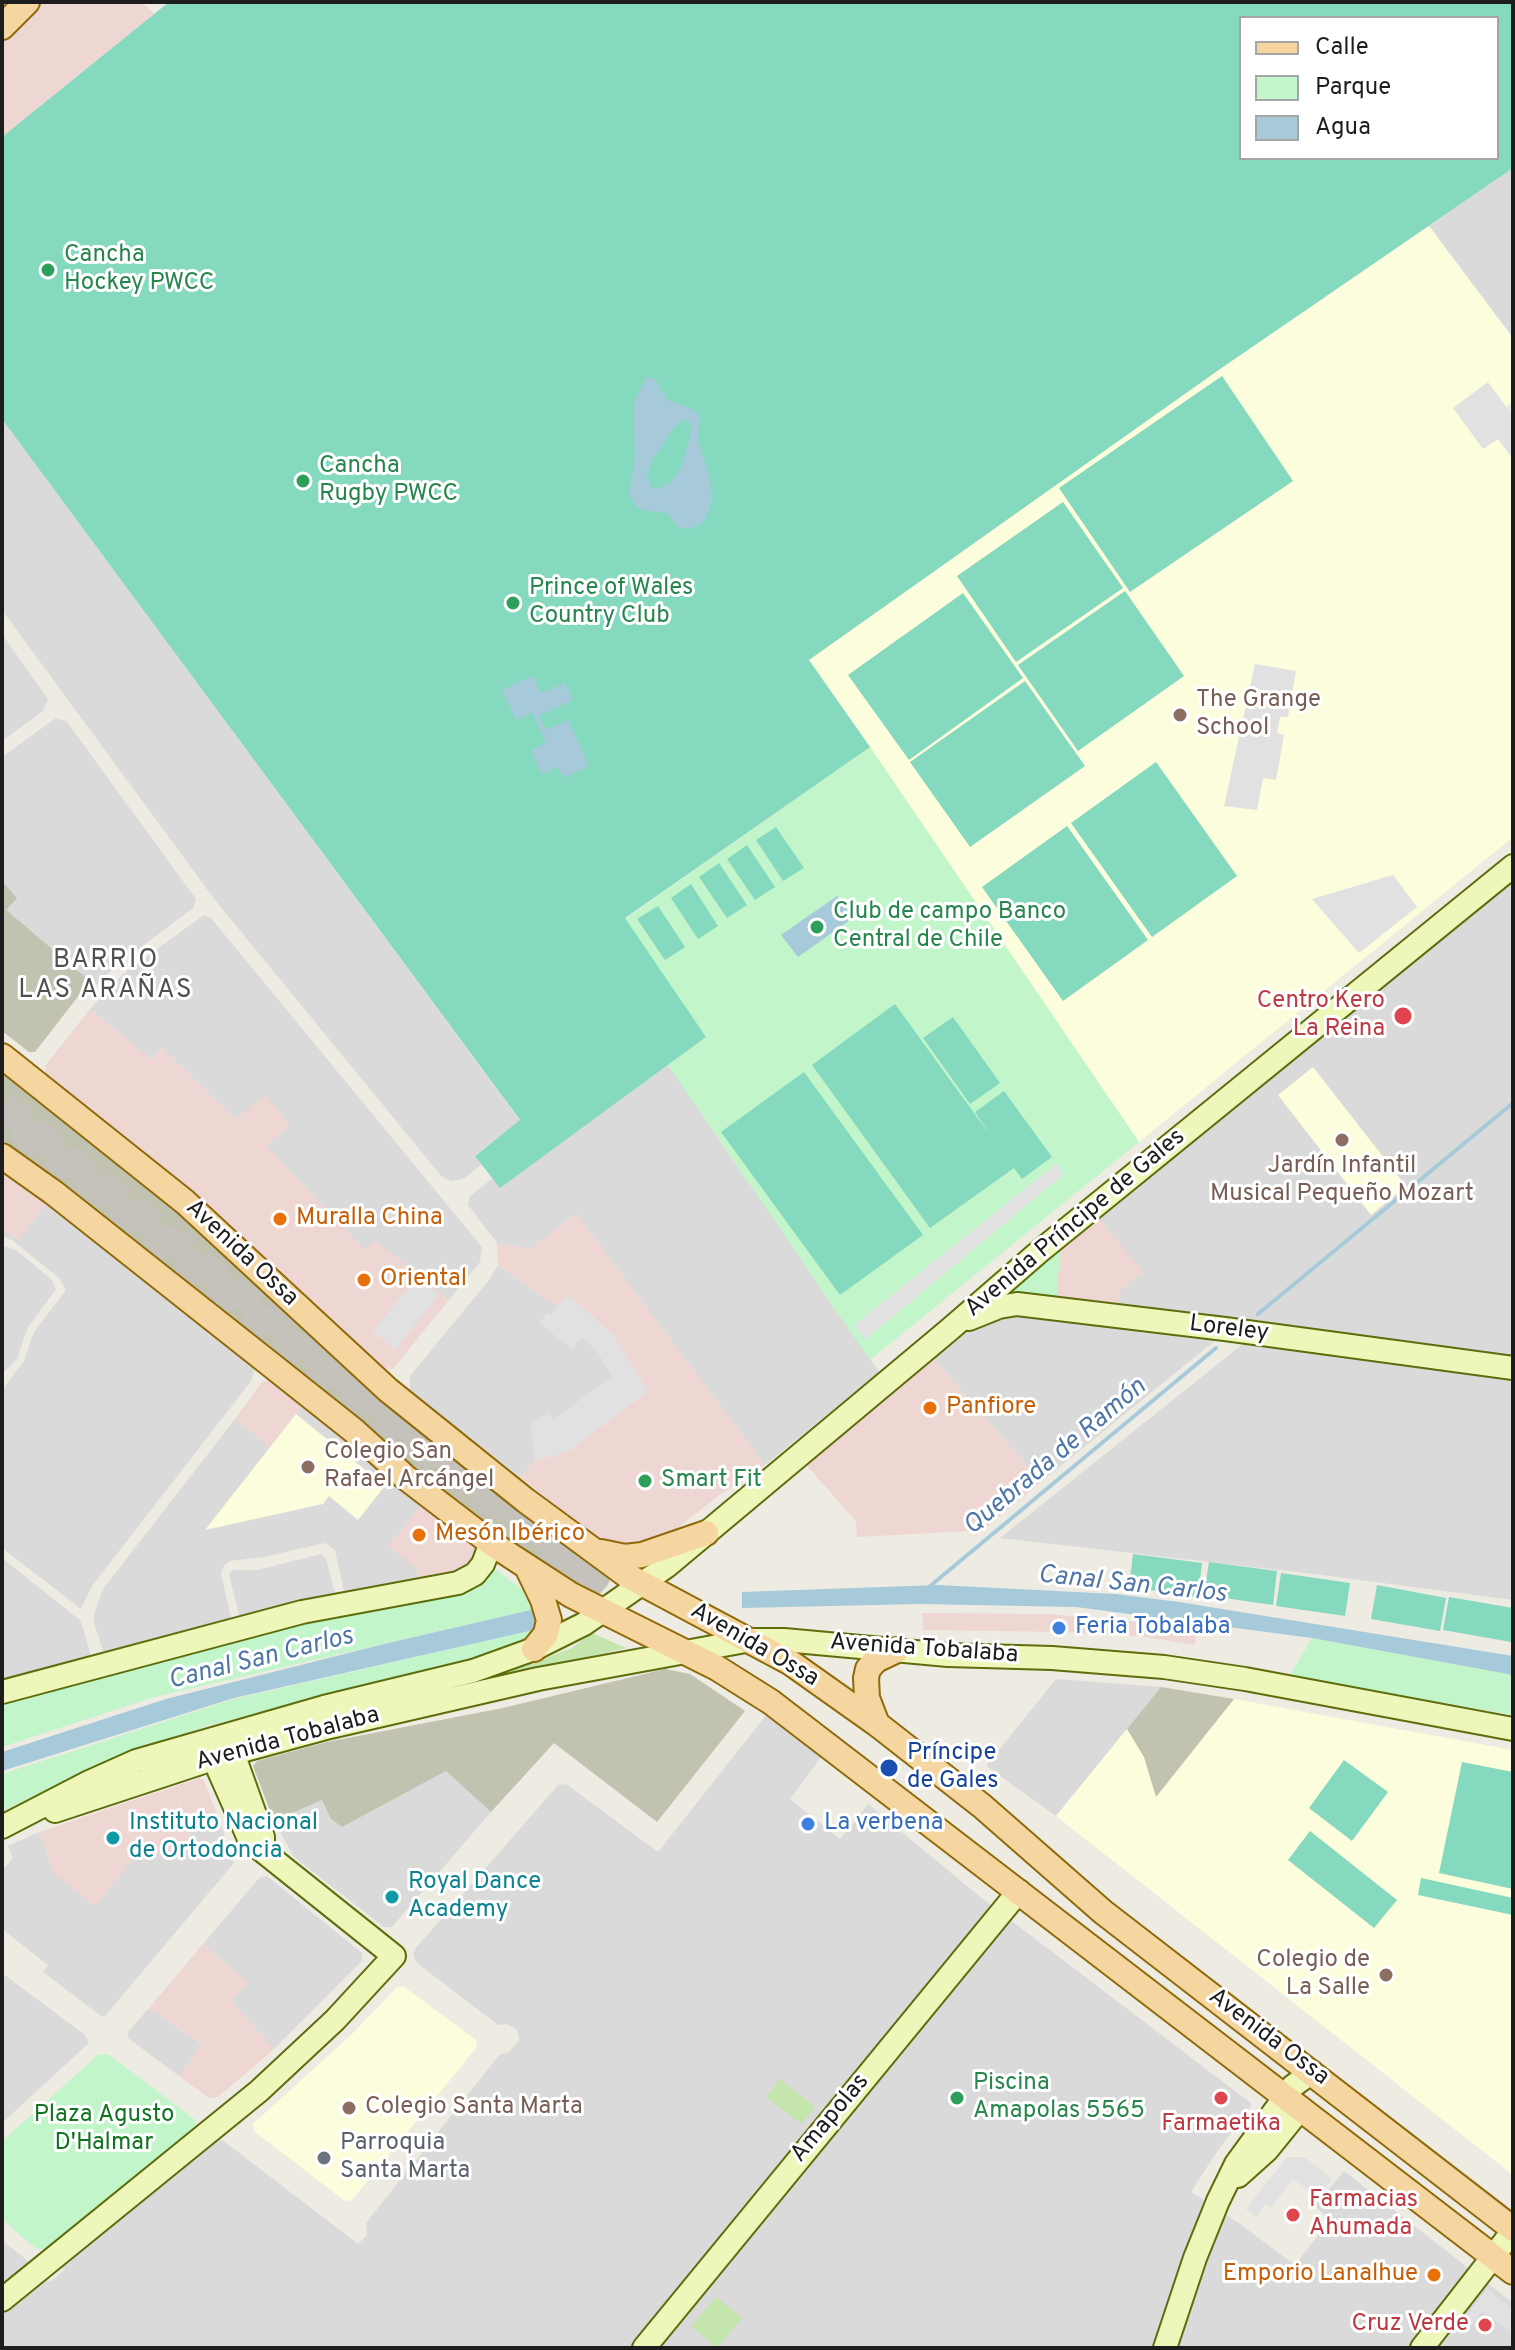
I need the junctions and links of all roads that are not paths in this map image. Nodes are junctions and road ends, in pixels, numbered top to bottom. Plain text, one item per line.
1 (1513, 866) edge
2 (2, 1056) edge
3 (2, 1156) edge
4 (949, 1330) junction
5 (1513, 1368) edge
6 (706, 1533) junction
7 (491, 1543) junction
8 (587, 1547) junction
9 (528, 1569) junction
10 (642, 1584) junction
11 (603, 1612) junction
12 (751, 1640) junction
13 (534, 1649) junction
14 (897, 1650) junction
15 (685, 1651) junction
16 (2, 1692) edge
17 (877, 1724) junction
18 (1513, 1729) edge
19 (224, 1749) junction
20 (9, 1823) edge
21 (1019, 1891) junction
22 (1103, 1912) junction
23 (1080, 1938) junction
24 (1312, 2072) junction
25 (1293, 2102) junction
26 (1513, 2230) edge
27 (1503, 2264) edge
28 (2, 2300) edge
29 (644, 2348) edge
30 (1165, 2348) edge
31 (1422, 2348) edge

1 - 4 main road, Avenida Príncipe de Gales
2 - 8 main road, Avenida Ossa
3 - 7 main road, Avenida Ossa
4 - 5 main road, Loreley
4 - 6 main road, Avenida Príncipe de Gales
6 - 8 main road
6 - 10 main road, Avenida Príncipe de Gales
7 - 9 main road, Avenida Ossa
7 - 16 main road
8 - 10 main road, Avenida Ossa
9 - 11 main road, Avenida Ossa
9 - 13 main road
10 - 11 main road, Avenida Tobalaba
10 - 12 main road, Avenida Ossa
11 - 13 main road, Avenida Tobalaba
11 - 15 main road, Avenida Ossa
12 - 14 main road, Avenida Tobalaba
12 - 15 main road, Avenida Tobalaba
12 - 17 main road, Avenida Ossa
13 - 19 main road, Avenida Tobalaba
14 - 17 main road
14 - 18 main road, Avenida Tobalaba
15 - 19 main road, Avenida Tobalaba
15 - 21 main road, Avenida Ossa
17 - 22 main road, Avenida Ossa
19 - 20 main road, Avenida Tobalaba
19 - 28 main road
21 - 23 main road, Avenida Ossa
21 - 29 main road, Amapolas
22 - 23 main road
22 - 24 main road, Avenida Ossa
23 - 25 main road, Avenida Ossa
24 - 25 main road
24 - 26 main road, Avenida Ossa
25 - 27 main road, Avenida Ossa
25 - 30 main road
26 - 27 main road
27 - 31 main road

